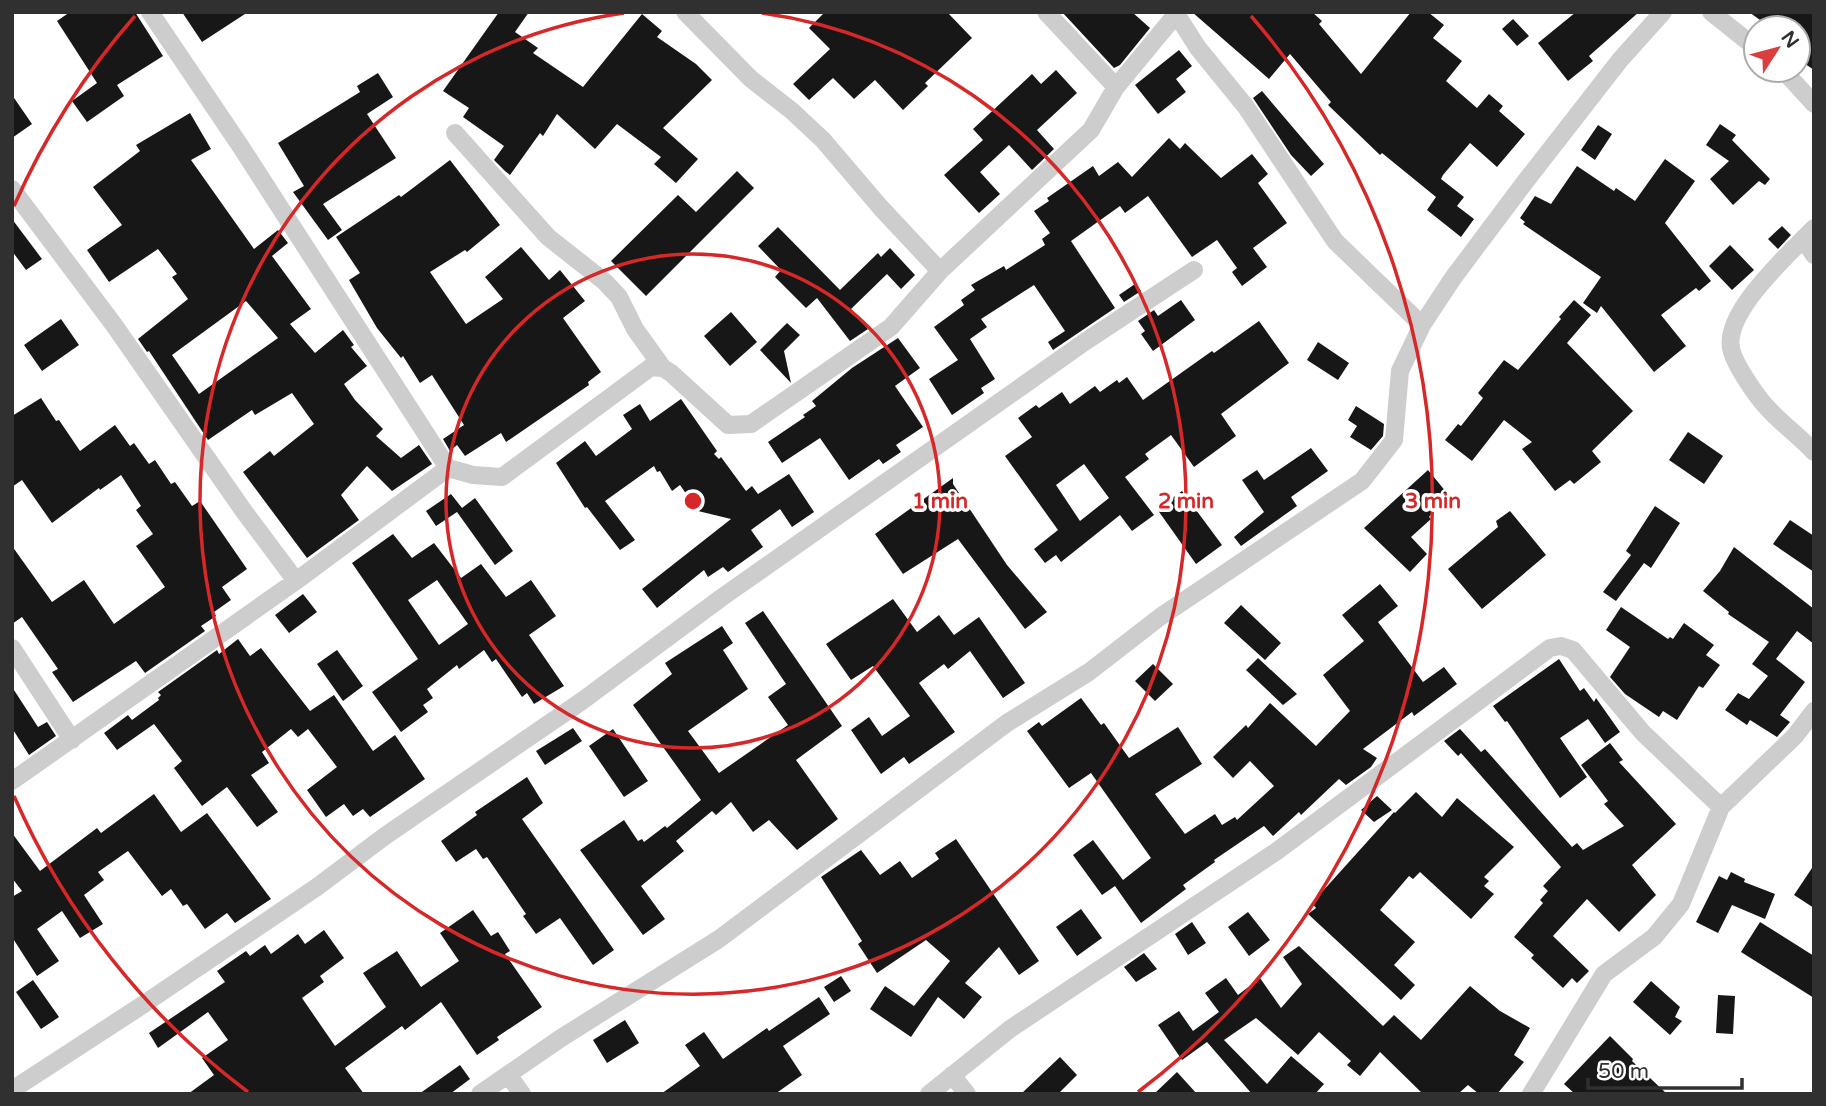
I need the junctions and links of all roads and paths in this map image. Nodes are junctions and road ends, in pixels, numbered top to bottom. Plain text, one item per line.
1 (150, 12) edge
2 (685, 12) edge
3 (1046, 12) edge
4 (1663, 12) edge
5 (1712, 12) edge
6 (1176, 13) edge
7 (1742, 37) edge
8 (1796, 84) edge
9 (1116, 87) junction
10 (1814, 104) edge
11 (455, 133) dead end
12 (12, 189) edge
13 (1810, 232) edge
14 (1814, 255) edge
15 (1194, 270) dead end
16 (940, 271) junction
17 (1422, 325) junction
18 (663, 368) junction
19 (1814, 452) edge
20 (448, 468) junction
21 (296, 581) junction
22 (12, 648) edge
23 (1814, 711) edge
24 (72, 740) junction
25 (12, 781) edge
26 (1721, 807) junction
27 (953, 1075) junction
28 (509, 1076) junction
29 (12, 1090) edge
30 (480, 1094) edge
31 (522, 1094) edge
32 (929, 1094) edge
33 (967, 1094) edge
34 (1531, 1094) edge

1 - 20 street
2 - 16 street
3 - 9 street
4 - 17 street
5 - 7 street
6 - 9 street
6 - 17 street
8 - 10 street
9 - 16 street
11 - 18 street
12 - 21 street
13 - 14 street
13 - 19 street
15 - 29 street
16 - 18 street
17 - 28 street
18 - 20 street
20 - 21 street
21 - 24 street
22 - 24 street
23 - 26 street
24 - 25 street
26 - 27 street
26 - 34 street
27 - 32 street
27 - 33 street
28 - 30 street
28 - 31 street

